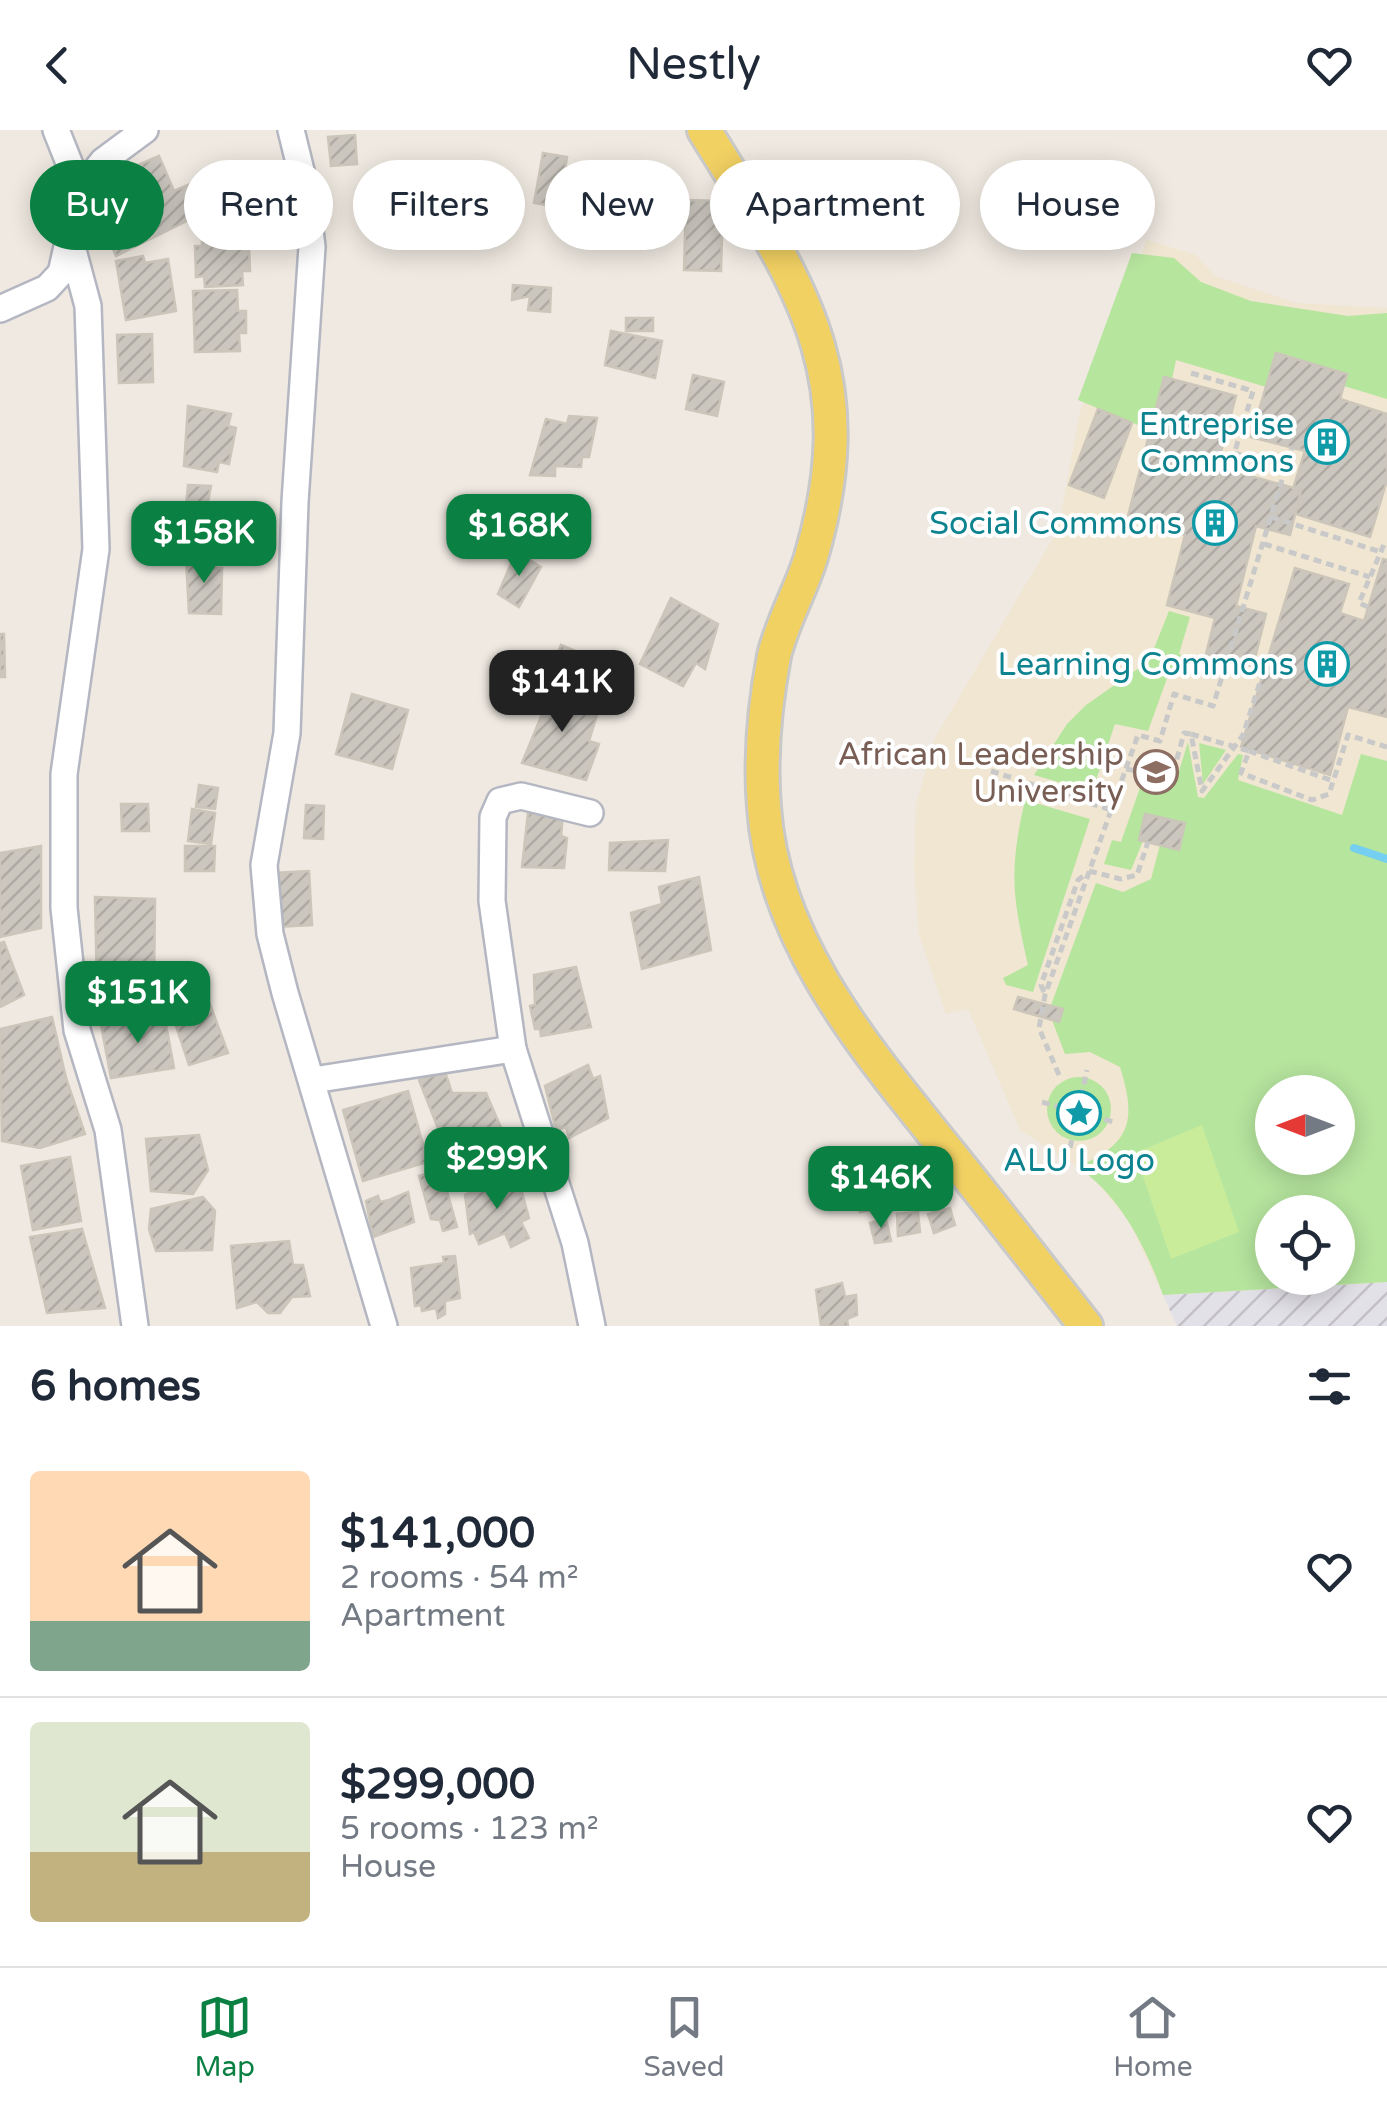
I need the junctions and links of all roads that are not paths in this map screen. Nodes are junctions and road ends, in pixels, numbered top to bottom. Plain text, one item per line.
1 (56, 130) edge
2 (145, 130) edge
3 (291, 130) edge
4 (704, 130) edge
5 (68, 160) edge
6 (104, 160) edge
7 (67, 250) edge
8 (73, 250) edge
9 (0, 309) edge
10 (590, 813) dead end
11 (513, 1049) junction
12 (313, 1080) junction
13 (135, 1326) edge
14 (384, 1326) edge
15 (592, 1326) edge
16 (1086, 1326) edge

1 - 5 street
2 - 6 street
3 - 12 street
4 - 16 main road
7 - 9 street
8 - 13 street
10 - 11 street
11 - 12 street
11 - 15 street
12 - 14 street

